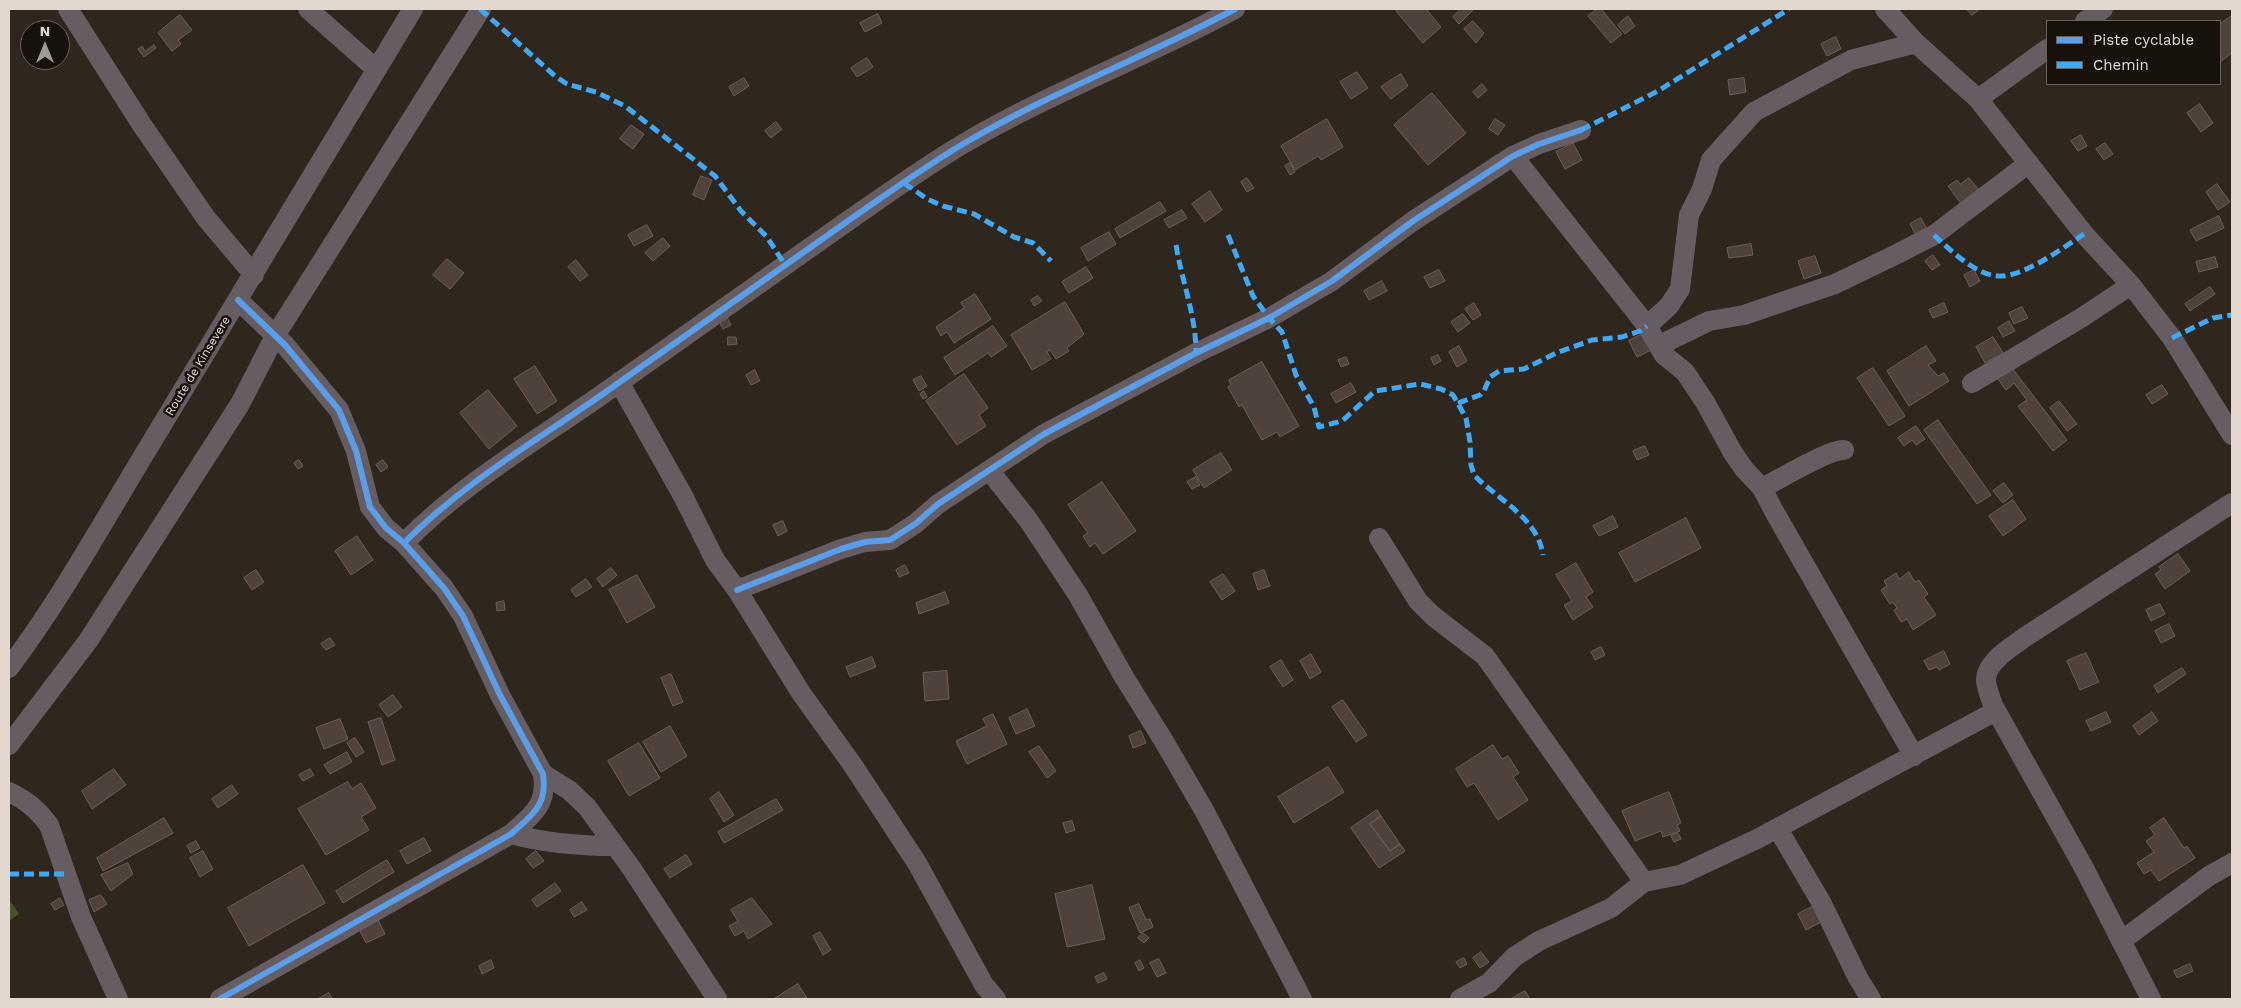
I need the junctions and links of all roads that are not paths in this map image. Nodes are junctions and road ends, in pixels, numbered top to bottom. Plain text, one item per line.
1 (68, 9) edge
2 (308, 9) edge
3 (413, 9) edge
4 (481, 9) edge
5 (1235, 9) edge
6 (1885, 9) edge
7 (2103, 9) edge
8 (2086, 20) edge
9 (1916, 43) junction
10 (2046, 50) edge
11 (376, 69) junction
12 (1978, 100) junction
13 (1581, 130) dead end
14 (1512, 156) junction
15 (2029, 163) junction
16 (254, 275) junction
17 (2131, 285) junction
18 (238, 300) junction
19 (1647, 326) junction
20 (275, 336) junction
21 (1660, 345) junction
22 (619, 382) junction
23 (1972, 383) dead end
24 (2232, 435) edge
25 (1844, 450) dead end
26 (989, 470) junction
27 (1762, 488) junction
28 (2232, 503) edge
29 (1379, 538) dead end
30 (404, 543) junction
31 (737, 590) junction
32 (9, 668) edge
33 (1996, 711) junction
34 (9, 745) edge
35 (1914, 756) junction
36 (543, 774) junction
37 (9, 792) edge
38 (1778, 829) junction
39 (511, 834) junction
40 (616, 846) junction
41 (2232, 863) edge
42 (1644, 882) junction
43 (2121, 941) junction
44 (118, 999) edge
45 (220, 999) edge
46 (717, 999) edge
47 (996, 999) edge
48 (1302, 999) edge
49 (1460, 999) edge
50 (1871, 999) edge
51 (2151, 999) edge

1 - 16 street
2 - 11 street
3 - 11 street, Route de Kinsevere
4 - 20 street
5 - 22 street
6 - 9 street
7 - 8 street
9 - 12 street
9 - 19 street
10 - 12 street
11 - 16 street, Route de Kinsevere
12 - 15 street
13 - 14 street
14 - 19 street
14 - 26 street
15 - 17 street
15 - 21 street
16 - 18 street, Route de Kinsevere
17 - 23 street
17 - 24 street
18 - 20 street
18 - 32 street, Route de Kinsevere
19 - 21 street
20 - 30 street
20 - 34 street
21 - 27 street
22 - 30 street
22 - 31 street
25 - 27 street
26 - 31 street
26 - 48 street
27 - 35 street
28 - 33 street
29 - 42 street
30 - 36 street
31 - 47 street
33 - 35 street
33 - 43 street
35 - 38 street
36 - 39 street
36 - 40 street
37 - 44 street
38 - 42 street
38 - 50 street
39 - 40 street
39 - 45 street
40 - 46 street
41 - 43 street
42 - 49 street
43 - 51 street

